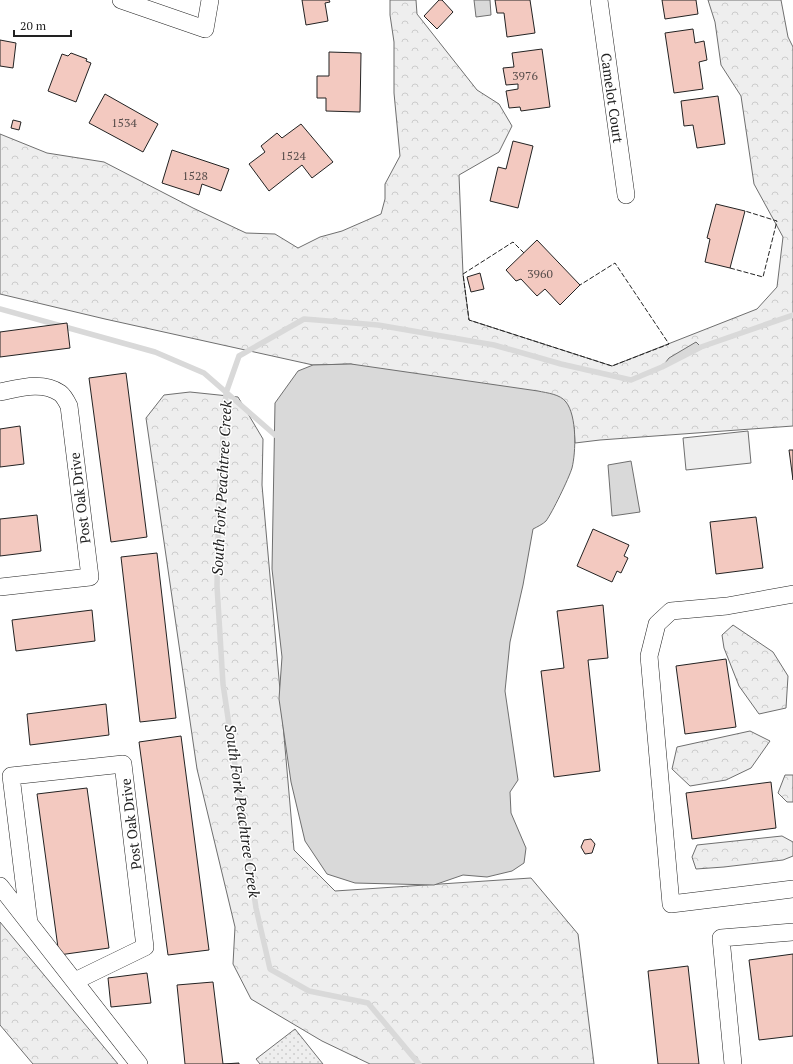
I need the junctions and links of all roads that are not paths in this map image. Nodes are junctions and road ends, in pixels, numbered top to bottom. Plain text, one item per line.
1 (121, 0) edge
2 (210, 0) edge
3 (599, 0) edge
4 (626, 196) dead end
5 (0, 392) edge
6 (0, 587) edge
7 (793, 594) edge
8 (0, 886) edge
9 (793, 889) edge
10 (29, 923) junction
11 (793, 932) edge
12 (75, 981) junction
13 (139, 1064) edge
14 (734, 1064) edge

1 - 2 street
3 - 4 street, Camelot Court
5 - 6 street, Post Oak Drive
7 - 9 street
8 - 10 street
10 - 12 street
10 - 12 street, Post Oak Drive
11 - 14 street
12 - 13 street

